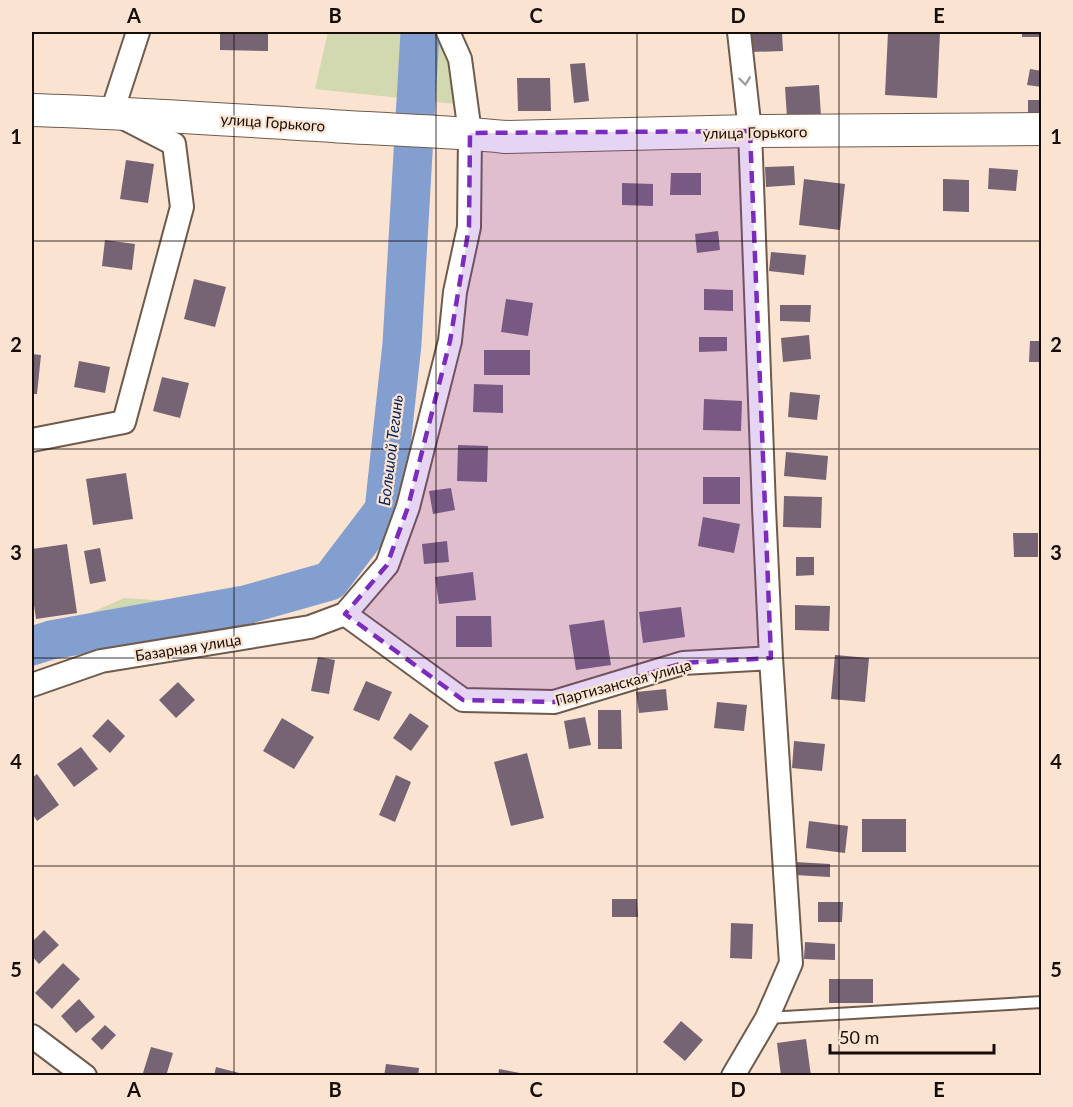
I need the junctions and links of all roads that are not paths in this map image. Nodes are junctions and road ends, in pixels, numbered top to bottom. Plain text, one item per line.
1 (138, 32) edge
2 (448, 32) edge
3 (739, 32) edge
4 (32, 110) edge
5 (112, 112) junction
6 (1041, 129) edge
7 (750, 131) junction
8 (464, 133) junction
9 (32, 440) edge
10 (345, 614) junction
11 (771, 657) junction
12 (32, 685) edge
13 (1041, 1002) edge
14 (767, 1018) junction
15 (32, 1036) edge
16 (85, 1076) edge
17 (733, 1076) edge

1 - 5 street
2 - 8 street
3 -> 7 street
4 - 5 street, улица Горького
5 - 8 street, улица Горького
5 - 9 street, улица Горького
6 - 7 street, улица Горького
7 - 8 street, улица Горького
7 - 11 street
8 - 10 street
10 - 11 street, Партизанская улица
10 - 12 street, Базарная улица
11 - 14 street
13 - 14 lane
14 - 17 street
15 - 16 street

